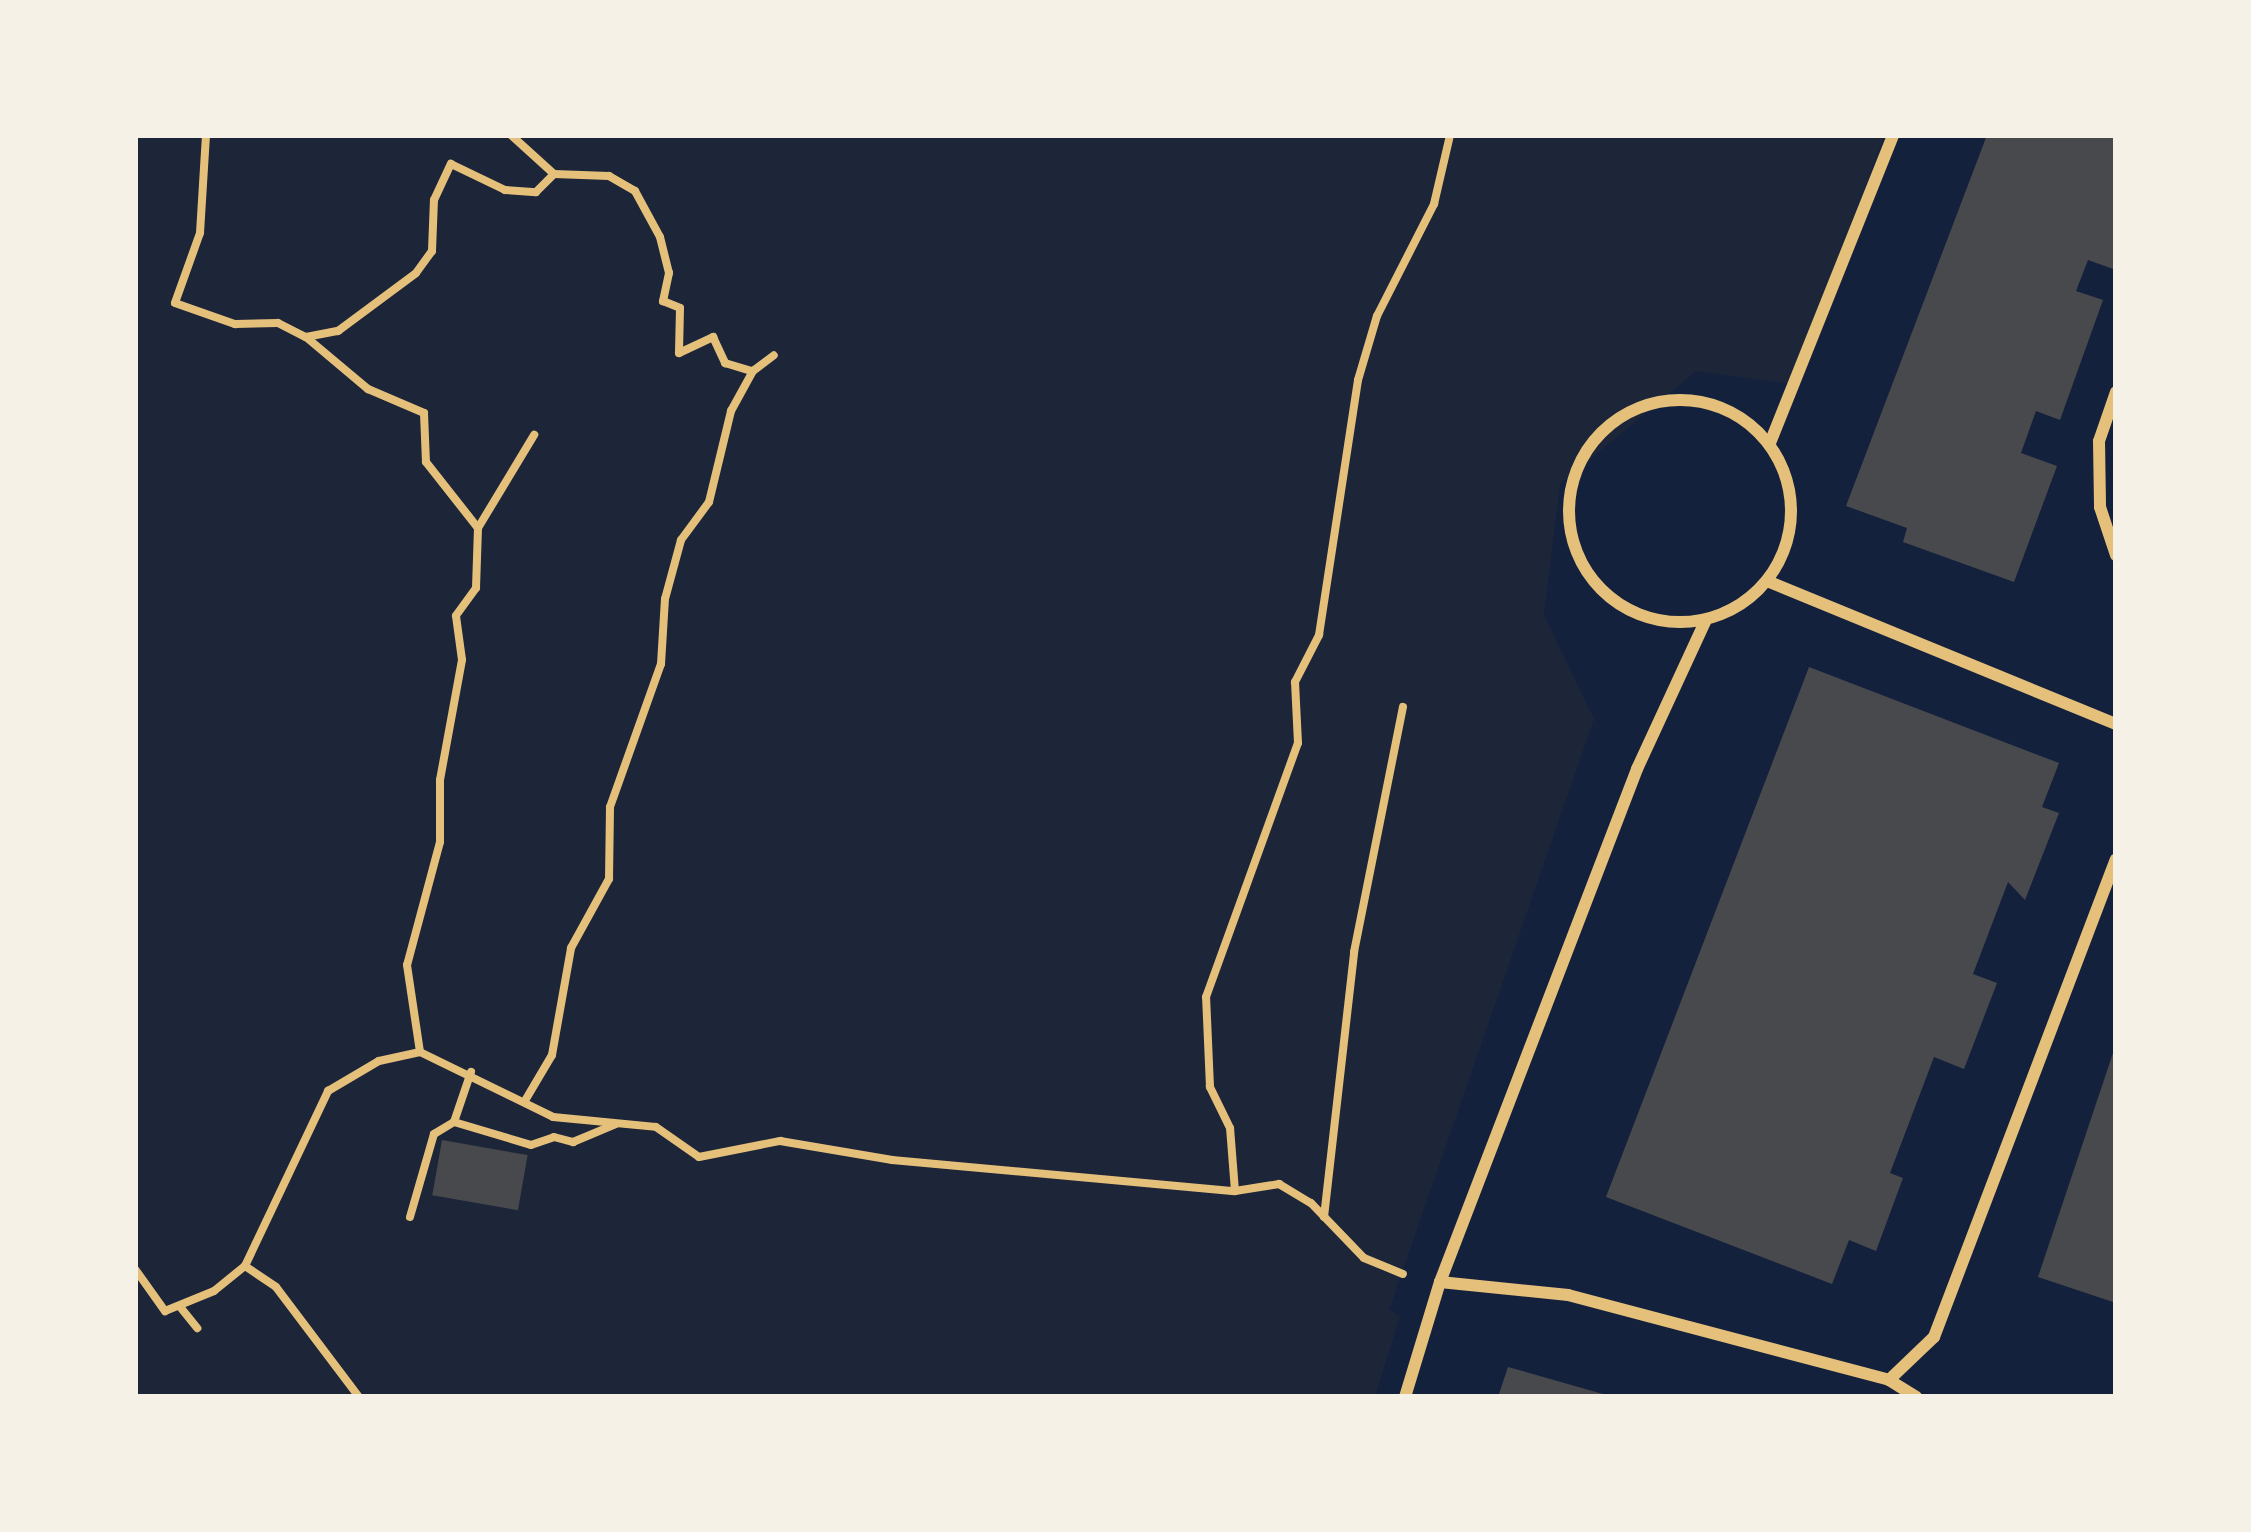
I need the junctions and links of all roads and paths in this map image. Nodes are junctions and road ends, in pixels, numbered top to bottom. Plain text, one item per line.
1 (206, 135) edge
2 (512, 135) edge
3 (1450, 135) edge
4 (1893, 135) edge
5 (554, 174) junction
6 (306, 337) junction
7 (775, 355) dead end
8 (752, 371) junction
9 (2116, 392) edge
10 (534, 436) dead end
11 (1770, 443) junction
12 (478, 528) junction
13 (2116, 555) edge
14 (1767, 581) junction
15 (1706, 620) junction
16 (1403, 707) dead end
17 (2116, 724) edge
18 (2116, 859) edge
19 (420, 1052) junction
20 (471, 1072) junction
21 (526, 1099) junction
22 (454, 1122) junction
23 (618, 1124) junction
24 (1235, 1191) junction
25 (410, 1217) dead end
26 (1323, 1219) junction
27 (245, 1266) junction
28 (135, 1269) edge
29 (1440, 1282) junction
30 (181, 1309) junction
31 (197, 1328) dead end
32 (1889, 1380) junction
33 (358, 1397) edge
34 (1405, 1397) edge
35 (1916, 1397) edge

1 - 6 path
2 - 5 path
3 - 24 path
4 - 11 street
5 - 6 path
5 - 8 path
6 - 12 path
7 - 8 path
8 - 21 path
9 - 13 street
10 - 12 path
11 - 14 street
11 - 15 street
12 - 19 path
14 - 15 street
14 - 17 street
15 - 29 street
16 - 26 path
18 - 32 street
19 - 20 path
19 - 27 path
20 - 21 path
20 - 22 path
21 - 23 path
22 - 23 path
22 - 25 path
23 - 24 path
24 - 26 path
26 - 29 path
27 - 30 path
27 - 33 path
28 - 30 path
29 - 32 street
29 - 34 street
30 - 31 path
32 - 35 street

